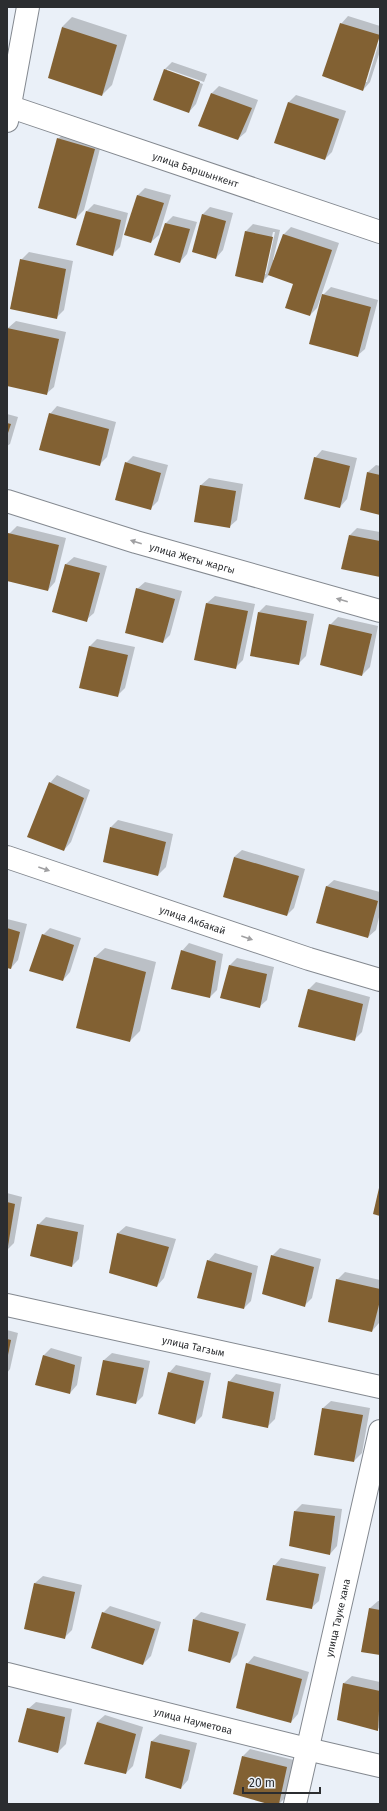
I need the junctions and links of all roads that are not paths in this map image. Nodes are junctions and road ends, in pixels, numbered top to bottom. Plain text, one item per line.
1 (28, 7) edge
2 (9, 114) edge
3 (380, 232) edge
4 (7, 501) edge
5 (380, 611) edge
6 (7, 857) edge
7 (380, 980) edge
8 (7, 1305) edge
9 (380, 1387) edge
10 (380, 1431) edge
11 (7, 1674) edge
12 (307, 1749) junction
13 (380, 1766) edge
14 (294, 1804) edge

1 - 2 street
2 - 3 street, улица Баршынкент
5 -> 4 street, улица Жеты жаргы
6 -> 7 street, улица Акбакай
8 - 9 street, улица Тагзым
10 - 12 street, улица Тауке хана
11 - 12 street, улица Науметова
12 - 13 street, улица Науметова
12 - 14 street, улица Тауке хана

